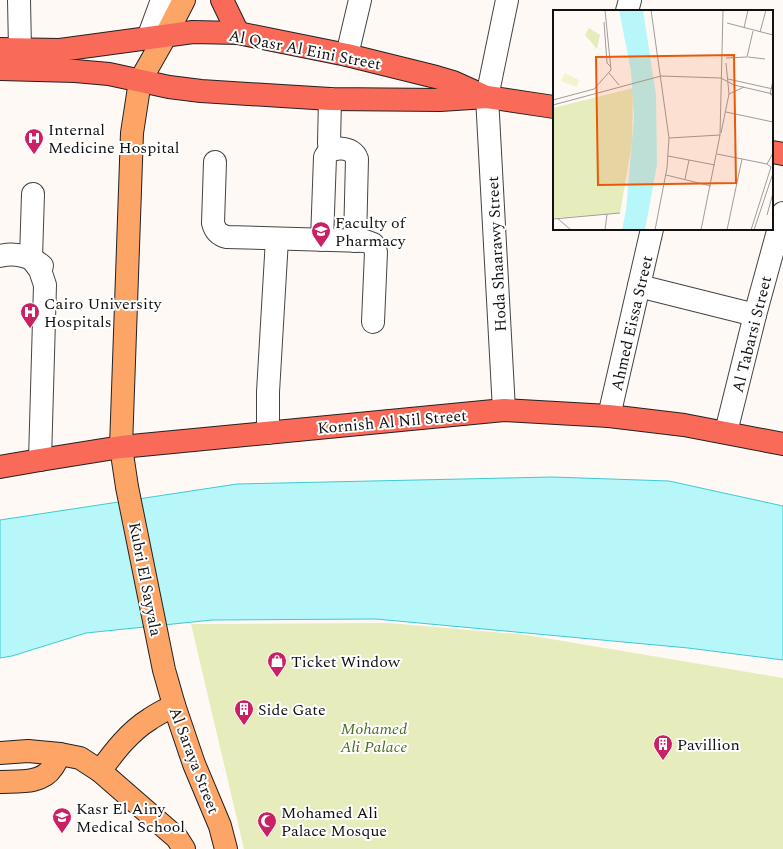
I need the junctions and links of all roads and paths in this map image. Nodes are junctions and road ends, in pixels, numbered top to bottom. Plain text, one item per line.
1 (19, 0) edge
2 (162, 0) edge
3 (184, 0) edge
4 (222, 0) edge
5 (360, 0) edge
6 (506, 0) edge
7 (630, 0) edge
8 (627, 10) edge
9 (238, 33) junction
10 (158, 36) junction
11 (10, 49) edge
12 (347, 55) junction
13 (0, 69) edge
14 (140, 81) junction
15 (487, 97) junction
16 (336, 99) junction
17 (553, 107) edge
18 (335, 150) junction
19 (773, 152) edge
20 (783, 154) edge
21 (215, 162) dead end
22 (33, 194) dead end
23 (783, 213) edge
24 (652, 230) edge
25 (277, 239) junction
26 (322, 240) junction
27 (355, 241) junction
28 (0, 256) edge
29 (31, 258) junction
30 (639, 286) junction
31 (756, 314) junction
32 (373, 322) dead end
33 (504, 410) junction
34 (609, 416) junction
35 (726, 432) junction
36 (268, 433) junction
37 (783, 444) edge
38 (121, 448) junction
39 (44, 459) junction
40 (0, 467) edge
41 (164, 670) joint
42 (174, 706) junction
43 (0, 753) edge
44 (60, 754) junction
45 (100, 771) junction
46 (0, 782) edge
47 (184, 849) edge
48 (226, 849) edge

1 - 11 street
2 - 10 street
3 - 10 main road
4 - 9 highway
5 - 12 street
6 - 15 street, Hoda Shaarawy Street
7 - 8 street
9 - 10 highway, Al Qasr Al Eini Street
9 - 12 highway, Al Qasr Al Eini Street
10 - 11 highway, Al Qasr Al Eini Street
10 - 14 main road
12 - 15 highway, Al Qasr Al Eini Street
13 - 14 highway, Al Qasr Al Eini Street
14 - 16 highway, Al Qasr Al Eini Street
14 - 38 main road, Kubri El Sayyala
15 - 16 highway, Al Qasr Al Eini Street
15 - 17 highway, Al Qasr Al Eini Street
15 - 33 street, Hoda Shaarawy Street
16 - 18 street
18 - 26 street
18 - 27 street
19 - 20 highway
21 - 25 street
22 - 29 street
23 - 31 street, Al Tabarsi Street
24 - 30 street, Ahmed Eissa Street
25 - 26 street
25 - 36 street
26 - 27 street
27 - 32 street
28 - 29 street
29 - 39 street
30 - 31 street
30 - 34 street, Ahmed Eissa Street
31 - 35 street, Al Tabarsi Street
33 - 34 highway, Kornish Al Nil Street
33 - 36 highway, Kornish Al Nil Street
34 - 35 highway, Kornish Al Nil Street
35 - 37 highway, Kornish Al Nil Street
36 - 38 highway, Kornish Al Nil Street
38 - 39 highway, Kornish Al Nil Street
38 - 41 main road, Kubri El Sayyala
39 - 40 highway, Kornish Al Nil Street
41 - 42 main road, Al Saraya Street
42 - 45 main road
42 - 48 main road, Al Saraya Street
43 - 44 main road
44 - 45 main road
44 - 46 main road
45 - 47 main road

